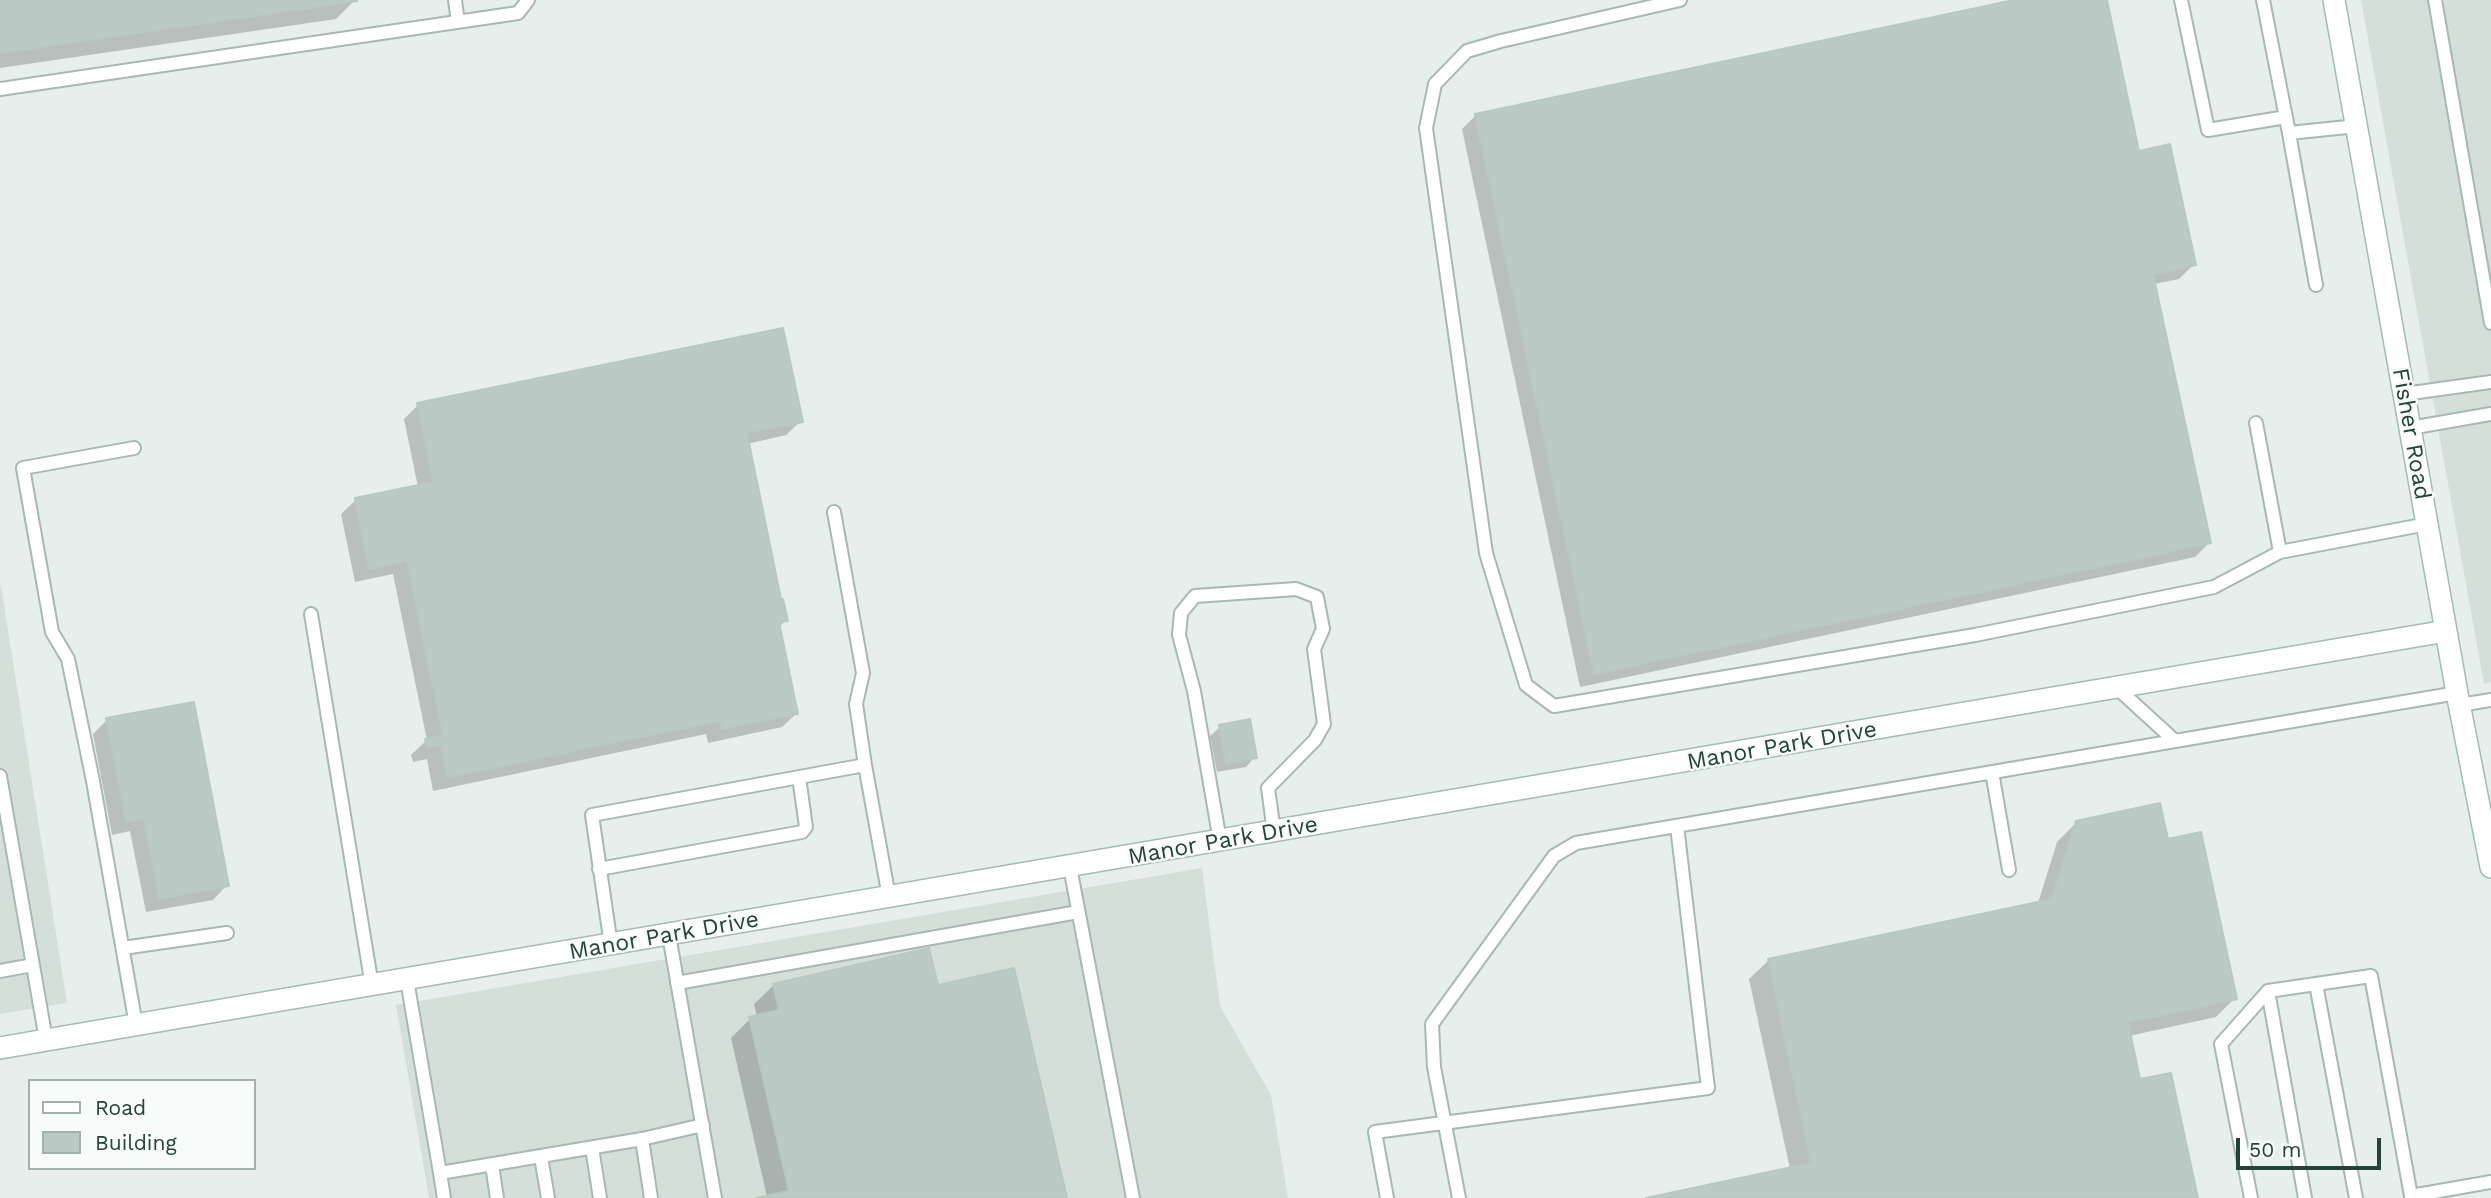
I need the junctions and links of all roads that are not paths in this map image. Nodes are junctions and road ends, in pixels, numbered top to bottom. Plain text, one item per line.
1 (455, 0) edge
2 (528, 0) edge
3 (1680, 0) edge
4 (2180, 0) edge
5 (2263, 0) edge
6 (2334, 0) edge
7 (2435, 0) edge
8 (458, 22) junction
9 (0, 89) edge
10 (2286, 117) junction
11 (2357, 126) junction
12 (2289, 133) junction
13 (2316, 285) dead end
14 (2491, 323) edge
15 (2491, 383) edge
16 (2404, 394) junction
17 (2491, 414) edge
18 (2256, 423) dead end
19 (2410, 428) junction
20 (134, 449) dead end
21 (834, 512) dead end
22 (2427, 524) junction
23 (2280, 552) junction
24 (311, 614) dead end
25 (2446, 631) junction
26 (2117, 688) junction
27 (2458, 699) junction
28 (2491, 700) edge
29 (2175, 741) junction
30 (865, 765) junction
31 (1992, 772) junction
32 (0, 776) edge
33 (799, 777) junction
34 (1677, 826) junction
35 (1273, 832) junction
36 (1220, 841) junction
37 (1070, 867) junction
38 (2491, 867) edge
39 (599, 869) junction
40 (2009, 870) dead end
41 (889, 897) junction
42 (1078, 912) junction
43 (227, 933) dead end
44 (669, 935) junction
45 (611, 945) junction
46 (123, 948) junction
47 (33, 965) junction
48 (0, 971) edge
49 (407, 980) junction
50 (677, 983) junction
51 (2316, 984) junction
52 (372, 986) junction
53 (2267, 991) junction
54 (136, 1025) junction
55 (46, 1040) junction
56 (0, 1048) edge
57 (1444, 1122) junction
58 (703, 1125) junction
59 (642, 1139) junction
60 (592, 1148) junction
61 (541, 1157) junction
62 (492, 1165) junction
63 (440, 1173) junction
64 (2491, 1182) edge
65 (2411, 1197) edge
66 (444, 1198) edge
67 (497, 1198) edge
68 (548, 1198) edge
69 (600, 1198) edge
70 (651, 1198) edge
71 (715, 1198) edge
72 (1133, 1198) edge
73 (1387, 1198) edge
74 (1459, 1198) edge
75 (2251, 1198) edge
76 (2305, 1198) edge
77 (2356, 1198) edge
78 (2398, 1198) edge

1 - 8 lane
2 - 8 lane
3 - 23 lane
4 - 10 lane
5 - 10 lane
6 - 11 street, Fisher Road
7 - 14 lane
8 - 9 lane
10 - 12 lane
11 - 12 lane
11 - 16 street, Fisher Road
12 - 13 lane
15 - 16 lane
16 - 19 street, Fisher Road
17 - 19 lane
18 - 23 lane
19 - 22 street, Fisher Road
20 - 46 lane
21 - 30 lane
22 - 23 lane
22 - 25 street, Fisher Road
24 - 52 lane
25 - 26 street, Manor Park Drive
25 - 27 street, Fisher Road
26 - 29 lane
26 - 35 street, Manor Park Drive
27 - 28 lane
27 - 29 lane
27 - 38 street, Fisher Road
29 - 31 lane
30 - 33 lane
30 - 41 lane
31 - 34 lane
31 - 40 lane
32 - 47 lane
33 - 39 lane
33 - 39 lane
34 - 57 lane
34 - 57 lane
35 - 36 street, Manor Park Drive
35 - 36 lane
36 - 37 street, Manor Park Drive
37 - 41 street, Manor Park Drive
37 - 42 lane
39 - 45 lane
41 - 44 street, Manor Park Drive
42 - 50 lane
42 - 72 lane
43 - 46 lane
44 - 45 street, Manor Park Drive
44 - 50 lane
45 - 49 street, Manor Park Drive
46 - 54 lane
47 - 48 lane
47 - 55 lane
49 - 52 street, Manor Park Drive
49 - 63 lane
50 - 58 lane
51 - 53 lane
51 - 65 lane
51 - 77 lane
52 - 54 street, Manor Park Drive
53 - 75 lane
53 - 76 lane
54 - 55 street, Manor Park Drive
55 - 56 street, Manor Park Drive
57 - 73 lane
57 - 74 lane
58 - 59 lane
58 - 71 lane
59 - 60 lane
59 - 70 lane
60 - 61 lane
60 - 69 lane
61 - 62 lane
61 - 68 lane
62 - 63 lane
62 - 67 lane
63 - 66 lane
64 - 65 lane
65 - 78 lane

